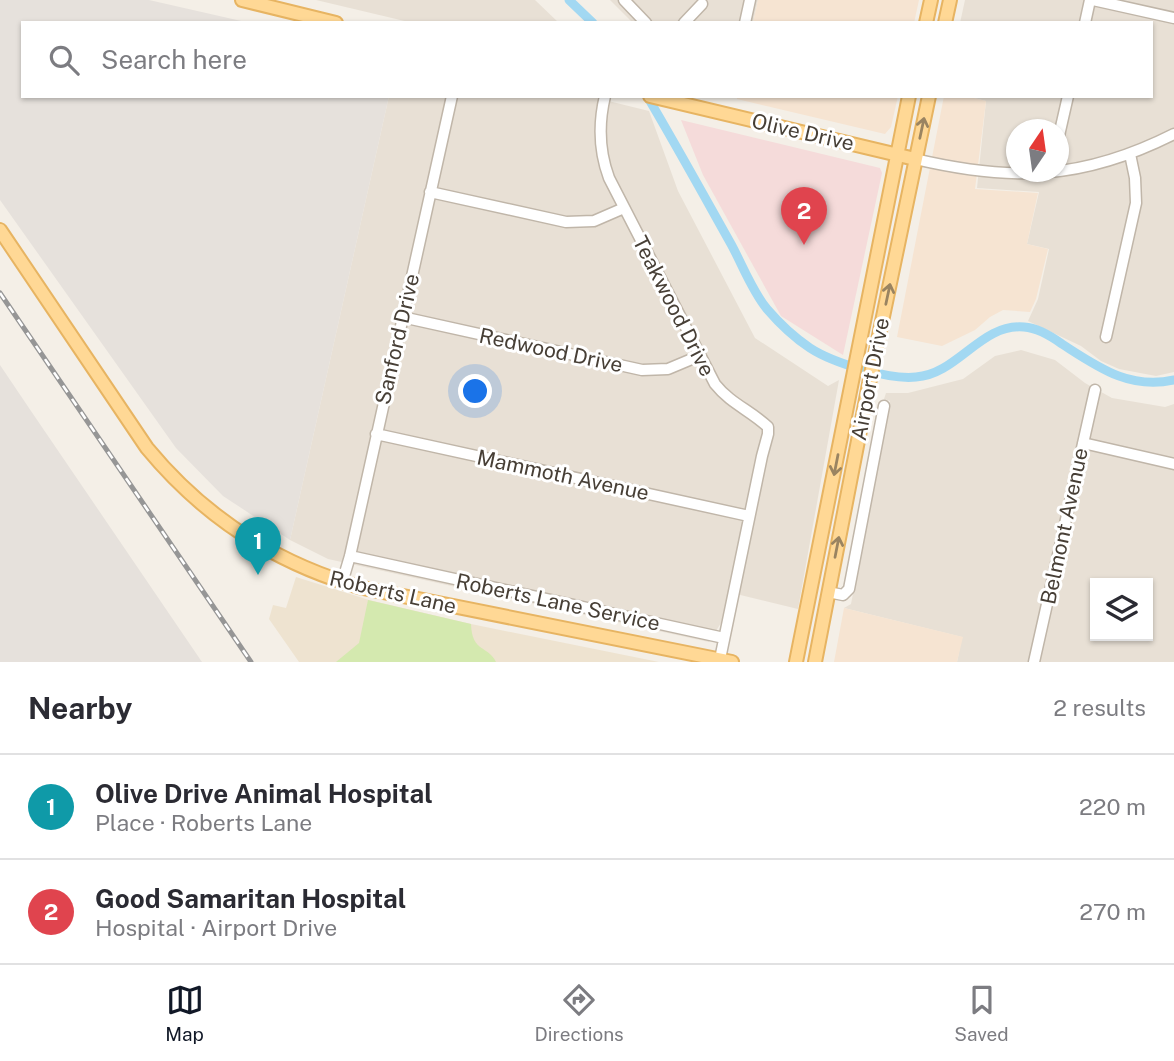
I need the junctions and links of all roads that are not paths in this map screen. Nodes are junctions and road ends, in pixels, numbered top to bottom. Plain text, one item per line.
1 (242, 0) edge
2 (624, 0) edge
3 (750, 0) edge
4 (931, 0) edge
5 (950, 0) edge
6 (1092, 0) edge
7 (702, 4) dead end
8 (1174, 18) edge
9 (328, 21) edge
10 (644, 21) edge
11 (686, 21) edge
12 (745, 21) edge
13 (926, 21) edge
14 (945, 21) edge
15 (1086, 21) edge
16 (452, 98) edge
17 (604, 98) edge
18 (659, 98) edge
19 (909, 98) edge
20 (929, 98) edge
21 (1068, 98) edge
22 (1063, 119) edge
23 (1174, 134) edge
24 (897, 155) junction
25 (1130, 155) junction
26 (915, 159) junction
27 (1069, 170) edge
28 (1006, 174) edge
29 (430, 192) junction
30 (624, 208) junction
31 (0, 230) edge
32 (402, 317) junction
33 (1106, 337) dead end
34 (699, 356) junction
35 (1095, 390) dead end
36 (884, 406) dead end
37 (376, 434) junction
38 (1083, 443) junction
39 (1174, 464) edge
40 (749, 516) junction
41 (350, 556) junction
42 (342, 583) junction
43 (828, 592) junction
44 (724, 638) junction
45 (726, 660) edge
46 (796, 662) edge
47 (815, 662) edge
48 (1034, 662) edge

1 - 9 main road
2 - 10 street
3 - 12 street
4 - 13 main road
5 - 14 main road
6 - 8 street
6 - 15 street
7 - 11 street
16 - 29 street, Sanford Drive
17 - 30 street, Teakwood Drive
18 - 24 main road, Olive Drive
19 - 24 main road, Airport Drive
26 -> 20 main road, Airport Drive
21 - 22 street
23 - 25 street
24 - 26 main road, Olive Drive
24 -> 46 main road, Airport Drive
25 - 27 street
25 - 33 street
26 - 28 street
43 -> 26 main road, Airport Drive
29 - 30 street
29 - 32 street, Sanford Drive
30 - 34 street, Teakwood Drive
31 - 42 main road, Roberts Lane
32 - 34 street, Redwood Drive
32 - 37 street, Sanford Drive
34 - 40 street, Teakwood Drive
35 - 38 street, Belmont Avenue
36 - 43 street
37 - 40 street, Mammoth Avenue
37 - 41 street, Sanford Drive
38 - 39 street
38 - 48 street, Belmont Avenue
40 - 44 street, Teakwood Drive
41 - 42 street, Sanford Drive
41 - 44 street, Roberts Lane Service
42 - 45 main road, Roberts Lane
43 - 47 main road, Airport Drive
44 - 45 street, Teakwood Drive

